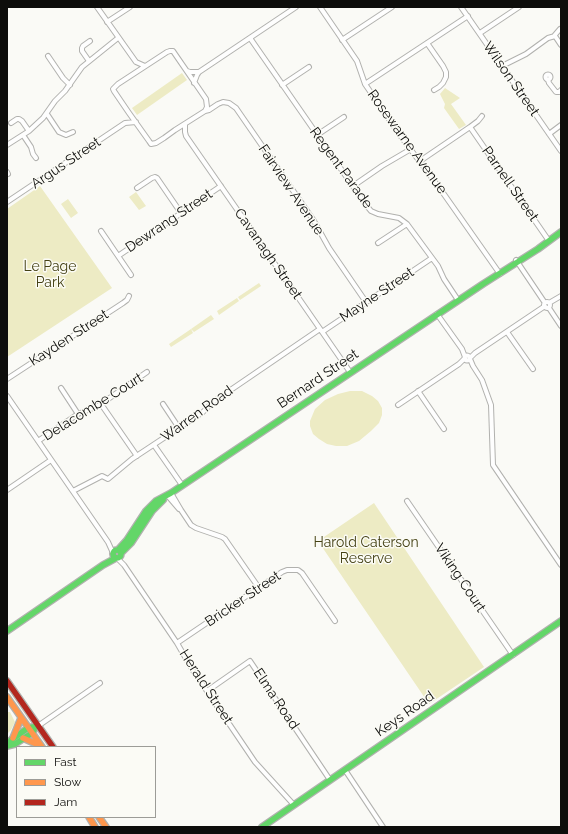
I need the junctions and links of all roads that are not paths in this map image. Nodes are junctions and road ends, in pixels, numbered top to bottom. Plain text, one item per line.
1 (97, 7) edge
2 (130, 7) edge
3 (296, 7) edge
4 (320, 7) edge
5 (392, 7) edge
6 (461, 7) edge
7 (519, 7) edge
8 (468, 16) junction
9 (107, 22) junction
10 (560, 29) dead end
11 (480, 33) junction
12 (554, 36) junction
13 (118, 38) junction
14 (250, 38) junction
15 (342, 40) junction
16 (90, 41) dead end
17 (427, 43) junction
18 (561, 45) edge
19 (48, 56) dead end
20 (89, 61) junction
21 (136, 62) junction
22 (145, 66) junction
23 (310, 67) dead end
24 (503, 67) junction
25 (186, 71) junction
26 (136, 72) junction
27 (199, 72) junction
28 (548, 80) dead end
29 (194, 83) junction
30 (365, 84) junction
31 (70, 85) junction
32 (282, 85) junction
33 (434, 90) dead end
34 (561, 90) edge
35 (206, 99) junction
36 (218, 104) junction
37 (204, 111) junction
38 (129, 112) junction
39 (47, 114) junction
40 (482, 116) dead end
41 (344, 117) dead end
42 (136, 122) junction
43 (11, 123) dead end
44 (125, 123) junction
45 (185, 124) junction
46 (561, 125) edge
47 (470, 127) junction
48 (175, 130) junction
49 (29, 131) junction
50 (74, 132) dead end
51 (549, 134) junction
52 (23, 135) junction
53 (317, 135) junction
54 (186, 136) junction
55 (7, 145) edge
56 (411, 149) junction
57 (561, 150) edge
58 (36, 158) dead end
59 (420, 161) junction
60 (221, 186) junction
61 (353, 186) junction
62 (137, 188) dead end
63 (7, 202) edge
64 (181, 213) junction
65 (407, 224) junction
66 (101, 231) dead end
67 (561, 231) edge
68 (548, 239) junction
69 (378, 243) dead end
70 (118, 256) junction
71 (432, 258) junction
72 (517, 261) junction
73 (499, 273) junction
74 (131, 275) dead end
75 (129, 296) dead end
76 (561, 296) edge
77 (458, 300) junction
78 (366, 302) junction
79 (547, 305) junction
80 (437, 314) junction
81 (561, 326) edge
82 (321, 330) junction
83 (507, 332) junction
84 (467, 358) junction
85 (533, 369) dead end
86 (147, 372) dead end
87 (350, 372) junction
88 (7, 379) edge
89 (61, 388) dead end
90 (418, 391) junction
91 (7, 396) edge
92 (101, 404) junction
93 (163, 404) dead end
94 (398, 405) dead end
95 (78, 414) junction
96 (179, 428) junction
97 (444, 429) dead end
98 (38, 441) junction
99 (154, 445) junction
100 (137, 456) junction
101 (51, 460) junction
102 (182, 485) junction
103 (7, 490) edge
104 (73, 491) junction
105 (169, 494) junction
106 (407, 501) dead end
107 (117, 554) junction
108 (561, 565) edge
109 (259, 588) junction
110 (335, 621) dead end
111 (561, 621) edge
112 (7, 630) edge
113 (177, 643) junction
114 (513, 655) junction
115 (7, 681) edge
116 (100, 683) dead end
117 (207, 691) junction
118 (7, 697) edge
119 (21, 718) junction
120 (38, 726) junction
121 (30, 730) junction
122 (13, 738) junction
123 (23, 738) junction
124 (7, 746) edge
125 (41, 746) edge
126 (52, 746) edge
127 (345, 770) junction
128 (330, 780) junction
129 (294, 805) junction
130 (90, 818) edge
131 (100, 818) edge
132 (95, 827) edge
133 (106, 827) edge
134 (262, 827) edge
135 (383, 827) edge

1 - 9 street
2 - 9 street
3 - 14 street
4 - 15 street, Rosewarne Avenue
5 - 15 street
6 - 8 street, Wilson Street
7 - 11 street
8 - 11 street, Wilson Street
8 - 17 street
9 - 13 street
10 - 12 street
11 - 24 street, Wilson Street
12 - 18 street
12 - 24 street
13 - 20 street
13 - 21 street
14 - 27 street
14 - 32 street, Regent Parade
15 - 30 street, Rosewarne Avenue
16 - 20 street
17 - 30 street
17 - 33 street
19 - 31 street
20 - 31 street
21 - 22 street
21 - 26 street
22 - 25 street
22 - 26 street
23 - 32 street
24 - 51 street, Wilson Street
25 - 27 street
25 - 29 street
26 - 38 street
27 - 29 street
28 - 34 street
29 - 35 street
30 - 56 street, Rosewarne Avenue
31 - 39 street
32 - 53 street, Regent Parade
35 - 36 street
35 - 37 street
36 - 37 street
36 - 78 street, Fairview Avenue
37 - 45 street
38 - 42 street
38 - 44 street
39 - 49 street
39 - 50 street
40 - 47 street
41 - 53 street
42 - 44 street, Argus Street
42 - 48 street
43 - 49 street
44 - 63 street, Argus Street
45 - 48 street
45 - 54 street
46 - 51 street
47 - 59 street
47 - 68 street, Parnell Street
48 - 54 street, Cavanagh Street
49 - 52 street
51 - 57 street, Wilson Street
52 - 55 street
52 - 58 street
53 - 61 street, Regent Parade
54 - 60 street, Cavanagh Street
56 - 59 street, Rosewarne Avenue
56 - 61 street
59 - 73 street, Rosewarne Avenue
60 - 64 street, Dewrang Street
60 - 82 street, Cavanagh Street
61 - 65 street, Regent Parade
62 - 64 street
64 - 70 street, Dewrang Street
65 - 69 street
65 - 71 street
66 - 70 street
67 - 68 main road, Bernard Street
68 - 72 main road, Bernard Street
70 - 74 street
71 - 77 street
71 - 78 street, Mayne Street
72 - 73 main road, Bernard Street
72 - 79 street
73 - 77 main road, Bernard Street
75 - 88 street, Kayden Street
76 - 79 street
77 - 80 main road, Bernard Street
78 - 82 street, Mayne Street
79 - 81 street
79 - 83 street
80 - 84 street
80 - 87 main road, Bernard Street
82 - 87 street, Cavanagh Street
82 - 96 street, Warren Road
83 - 84 street
83 - 85 street
84 - 90 street
84 - 108 street
86 - 92 street, Delacombe Court
87 - 102 main road, Bernard Street
89 - 95 street
90 - 94 street
90 - 97 street
91 - 98 street, Herald Street
92 - 95 street, Delacombe Court
92 - 100 street
93 - 96 street
95 - 98 street, Delacombe Court
96 - 99 street, Warren Road
98 - 101 street, Herald Street
99 - 100 street, Warren Road
99 - 102 street
100 - 104 street, Warren Road
101 - 103 street
101 - 104 street, Herald Street
102 - 105 main road, Bernard Street
104 - 107 street, Herald Street
105 - 107 main road, Bernard Street
105 - 109 street
106 - 114 street, Viking Court
107 - 112 main road, Bernard Street
107 - 113 street, Herald Street
109 - 110 street, Bricker Street
109 - 113 street, Bricker Street
111 - 114 main road, Keys Road
113 - 117 street, Herald Street
114 - 127 main road, Keys Road
115 - 120 main road
116 - 120 street
117 - 128 street, Elma Road
117 - 129 street, Herald Street
118 - 119 main road
119 - 121 main road
119 - 122 main road
120 - 121 main road
120 - 126 main road
121 - 122 main road
121 - 123 main road
121 - 125 main road
122 - 124 main road
123 - 124 main road
123 - 125 main road
127 - 128 main road, Keys Road
127 - 135 street
128 - 129 main road, Keys Road
129 - 134 main road, Keys Road
130 - 132 main road
131 - 133 main road

